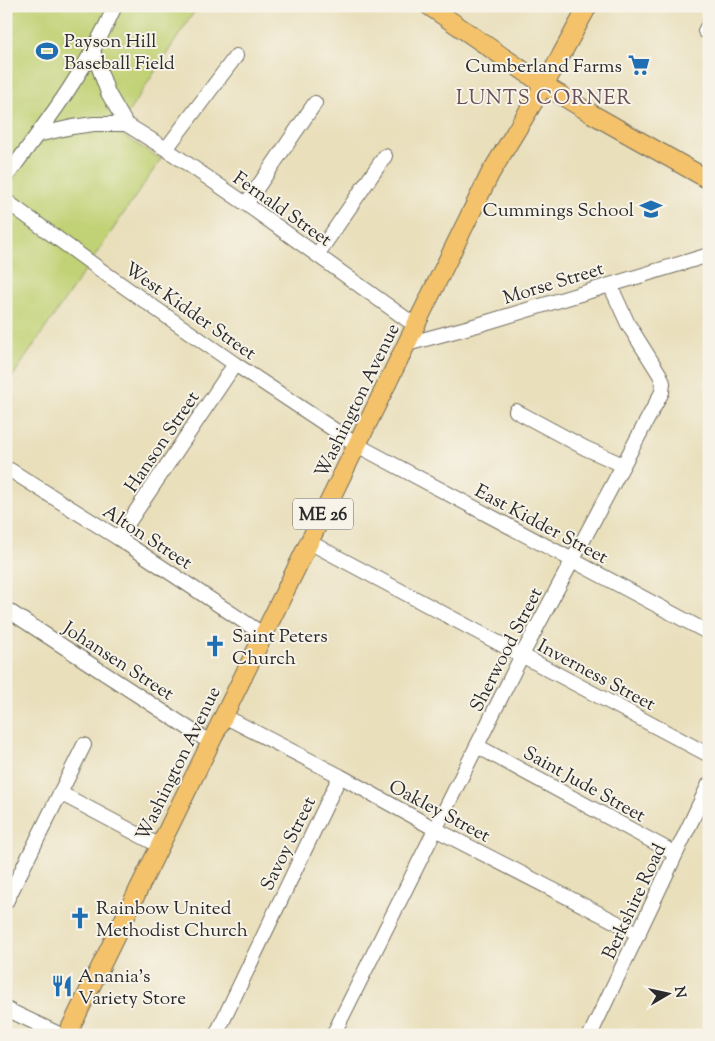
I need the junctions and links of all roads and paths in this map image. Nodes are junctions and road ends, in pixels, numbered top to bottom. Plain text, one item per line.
1 (115, 6) edge
2 (429, 6) edge
3 (588, 6) edge
4 (93, 51) junction
5 (236, 56) dead end
6 (544, 85) junction
7 (315, 102) dead end
8 (126, 124) junction
9 (37, 135) junction
10 (166, 149) junction
11 (385, 156) dead end
12 (6, 177) edge
13 (709, 180) edge
14 (6, 201) edge
15 (246, 204) junction
16 (317, 255) junction
17 (709, 255) edge
18 (610, 285) junction
19 (416, 326) junction
20 (408, 344) junction
21 (235, 364) junction
22 (516, 412) dead end
23 (358, 445) junction
24 (623, 465) junction
25 (10, 470) dead end
26 (118, 538) junction
27 (309, 542) junction
28 (573, 561) junction
29 (6, 609) edge
30 (709, 633) edge
31 (264, 635) junction
32 (522, 655) junction
33 (224, 716) junction
34 (211, 743) junction
35 (84, 744) dead end
36 (477, 746) junction
37 (709, 755) edge
38 (340, 776) junction
39 (709, 784) edge
40 (60, 793) junction
41 (435, 830) junction
42 (160, 846) junction
43 (676, 854) junction
44 (6, 902) edge
45 (638, 934) junction
46 (6, 1009) edge
47 (61, 1035) edge
48 (68, 1035) edge
49 (216, 1035) edge
50 (333, 1035) edge
51 (590, 1035) edge

1 - 4 street
2 - 6 main road
3 - 6 main road, Washington Avenue / ME 26
4 - 8 street, Fernald Street
4 - 9 street
5 - 10 street
6 - 13 main road
6 - 19 main road, Washington Avenue / ME 26
7 - 15 street
8 - 9 street
8 - 10 street, Fernald Street
9 - 12 street
10 - 15 street, Fernald Street
11 - 16 street
14 - 21 street, West Kidder Street
15 - 16 street, Fernald Street
16 - 19 street, Fernald Street
17 - 18 street, Morse Street
18 - 20 street, Morse Street
18 - 24 street, Sherwood Street
19 - 20 main road, Washington Avenue / ME 26
20 - 23 main road, Washington Avenue / ME 26
21 - 23 street, West Kidder Street
21 - 26 street, Hanson Street
22 - 24 street
23 - 27 main road, Washington Avenue / ME 26
23 - 28 street, East Kidder Street
24 - 28 street, Sherwood Street
25 - 26 street, Alton Street
26 - 31 street, Alton Street
27 - 31 main road, Washington Avenue / ME 26
27 - 32 street, Inverness Street
28 - 30 street, East Kidder Street
28 - 32 street, Sherwood Street
29 - 34 street, Johansen Street
31 - 33 main road, Washington Avenue / ME 26
32 - 36 street, Sherwood Street
32 - 37 street, Inverness Street
33 - 34 main road, Washington Avenue / ME 26
33 - 38 street, Oakley Street
34 - 42 main road, Washington Avenue / ME 26
35 - 40 street
36 - 41 street, Sherwood Street
36 - 43 street, Saint Jude Street
38 - 41 street, Oakley Street
38 - 49 street, Savoy Street
39 - 43 street, Berkshire Road
40 - 42 street
40 - 44 street
41 - 45 street, Oakley Street
41 - 50 street, Sherwood Street
42 - 48 main road, Washington Avenue / ME 26
43 - 45 street, Berkshire Road
45 - 51 street, Berkshire Road
46 - 47 street

